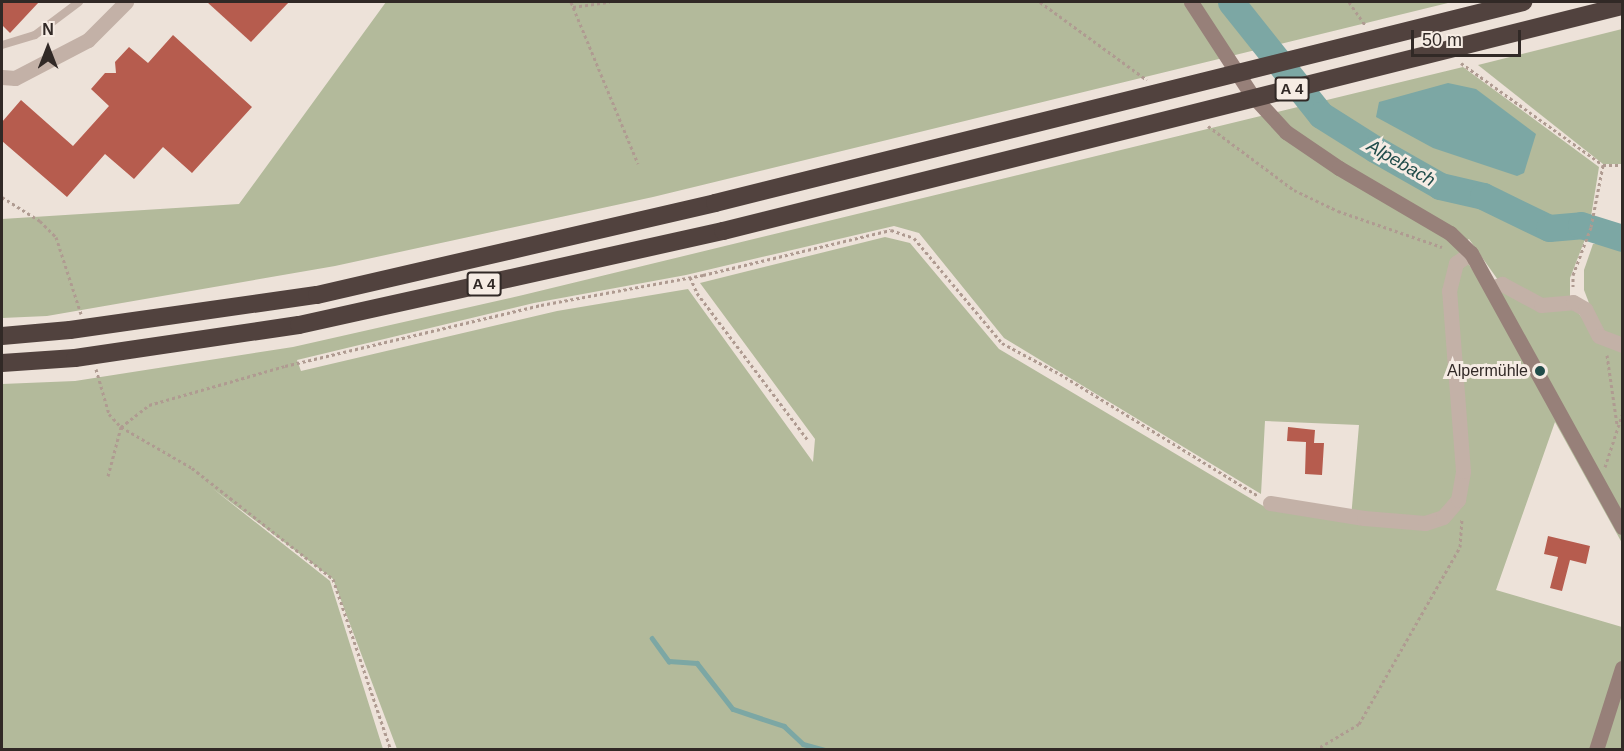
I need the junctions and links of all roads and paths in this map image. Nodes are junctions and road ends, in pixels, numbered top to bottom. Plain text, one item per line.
1 (79, 2) edge
2 (126, 2) edge
3 (571, 2) edge
4 (610, 2) edge
5 (1040, 2) edge
6 (1191, 2) edge
7 (1349, 2) edge
8 (1523, 2) edge
9 (1623, 6) edge
10 (573, 7) junction
11 (1369, 28) dead end
12 (2, 45) edge
13 (1450, 60) dead end
14 (2, 77) edge
15 (1154, 85) dead end
16 (1199, 119) dead end
17 (638, 164) dead end
18 (1603, 165) junction
19 (1623, 165) edge
20 (2, 197) edge
21 (1445, 248) dead end
22 (1471, 253) junction
23 (69, 271) dead end
24 (690, 277) junction
25 (1492, 288) junction
26 (1573, 302) junction
27 (2, 336) edge
28 (1599, 336) junction
29 (1623, 345) edge
30 (2, 363) edge
31 (105, 404) dead end
32 (1623, 415) edge
33 (1617, 424) junction
34 (122, 427) junction
35 (807, 439) dead end
36 (108, 476) dead end
37 (1598, 483) junction
38 (1458, 500) junction
39 (1270, 503) joint
40 (1623, 527) edge
41 (1623, 668) edge
42 (391, 750) edge
43 (1316, 750) edge
44 (1596, 750) edge

1 - 12 lane
2 - 14 street
3 - 10 path
4 - 10 path
5 - 15 path
6 - 22 main road
7 - 11 path
8 - 27 highway, A 4
9 - 30 highway, A 4
10 - 17 path
13 - 18 path
16 - 21 path
18 - 19 path
18 - 26 path
20 - 23 path
22 - 25 main road
22 - 38 street
24 - 34 path
24 - 35 path
24 - 39 path
25 - 26 street
25 - 37 main road
26 - 28 street
28 - 29 street
28 - 33 path
31 - 34 path
32 - 33 path
33 - 37 path
34 - 36 path
34 - 42 path
37 - 40 main road
38 - 39 street
38 - 43 path
41 - 44 main road

